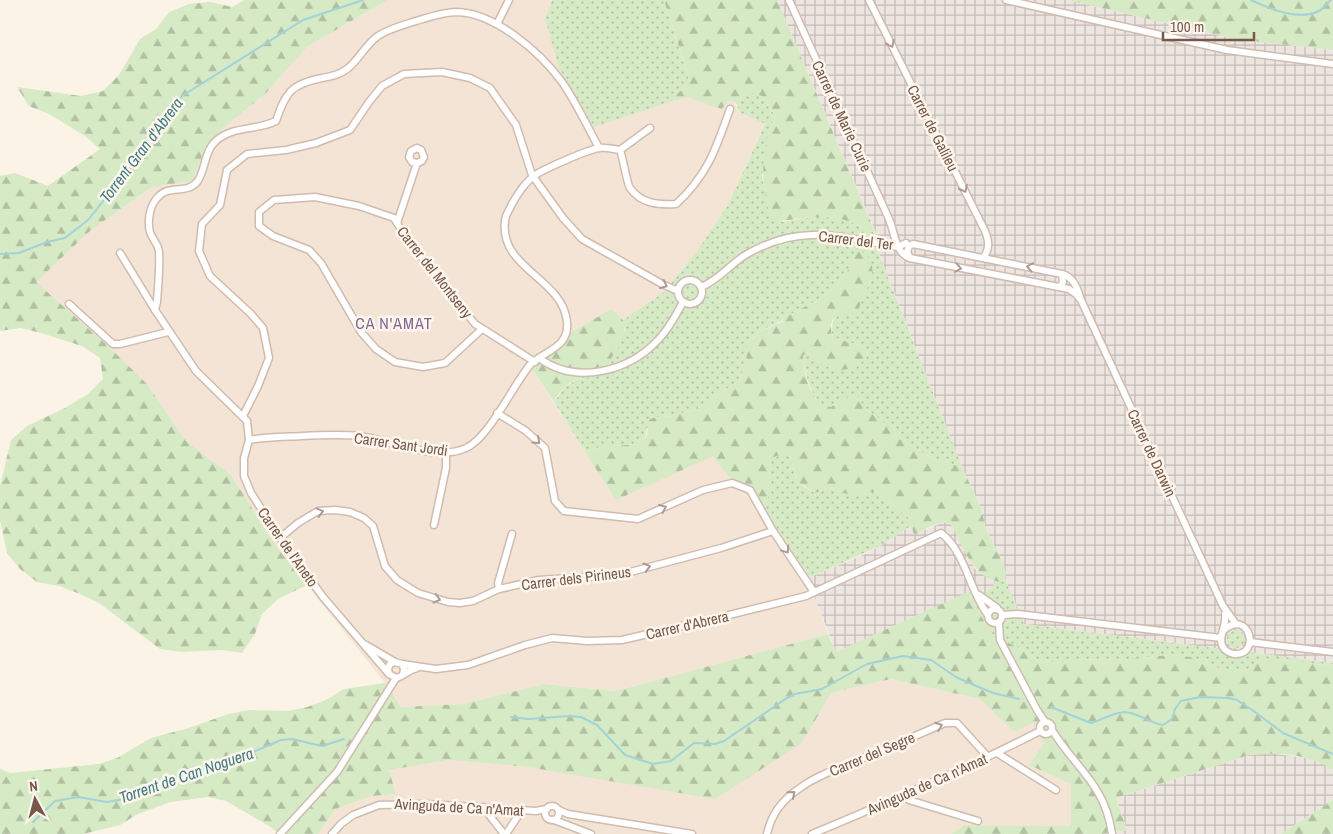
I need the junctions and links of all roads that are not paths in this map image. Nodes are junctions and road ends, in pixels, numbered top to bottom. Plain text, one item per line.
1 (510, 0) edge
2 (790, 0) edge
3 (869, 0) edge
4 (1006, 0) edge
5 (497, 24) junction
6 (1333, 64) edge
7 (730, 108) dead end
8 (650, 128) dead end
9 (599, 148) junction
10 (620, 150) junction
11 (417, 163) dead end
12 (532, 175) junction
13 (397, 222) junction
14 (895, 233) junction
15 (909, 243) junction
16 (898, 247) junction
17 (120, 252) dead end
18 (910, 258) junction
19 (983, 258) junction
20 (1062, 274) junction
21 (1060, 287) junction
22 (701, 288) junction
23 (678, 291) junction
24 (1081, 300) junction
25 (683, 302) junction
26 (69, 304) dead end
27 (155, 310) junction
28 (482, 329) junction
29 (168, 332) junction
30 (537, 360) junction
31 (497, 414) junction
32 (243, 416) junction
33 (249, 440) junction
34 (446, 452) junction
35 (434, 525) dead end
36 (773, 531) junction
37 (512, 534) dead end
38 (280, 538) junction
39 (499, 589) junction
40 (814, 592) junction
41 (977, 592) junction
42 (1223, 606) junction
43 (1000, 612) junction
44 (988, 615) junction
45 (996, 623) junction
46 (1236, 624) junction
47 (1224, 630) junction
48 (1221, 638) junction
49 (361, 642) junction
50 (1250, 642) junction
51 (1333, 652) edge
52 (399, 663) junction
53 (423, 667) junction
54 (389, 674) junction
55 (403, 675) junction
56 (396, 678) junction
57 (1042, 726) junction
58 (1049, 732) junction
59 (998, 753) junction
60 (988, 757) junction
61 (1056, 790) dead end
62 (906, 794) junction
63 (483, 807) junction
64 (547, 809) junction
65 (522, 810) junction
66 (536, 811) junction
67 (557, 815) junction
68 (546, 816) junction
69 (978, 821) dead end
70 (280, 834) edge
71 (332, 834) edge
72 (505, 834) edge
73 (592, 834) edge
74 (692, 834) edge
75 (767, 834) edge
76 (812, 834) edge
77 (1112, 834) edge

1 - 5 street
2 - 14 street, Carrer de Marie Curie
3 -> 19 street, Carrer de Galileu
4 - 6 street
5 - 9 street
5 - 27 street
7 - 10 street
8 - 10 street
9 - 10 street
9 - 12 street
11 - 13 street
12 -> 23 street
12 - 30 street, Carrer Sant Jordi
12 - 32 street
13 - 28 street, Carrer del Montseny
13 - 28 street, Carrer del Montseny
14 - 15 street, Carrer de Marie Curie
14 - 16 street, Carrer de Marie Curie
15 - 16 street, Carrer del Ter
15 - 18 street
15 - 19 street
16 - 18 street
16 - 22 street, Carrer del Ter
17 - 27 street
18 -> 21 street
20 -> 19 street
20 - 21 street
20 - 24 street, Carrer de Darwin
21 - 24 street
22 - 23 street
22 - 25 street
23 - 25 street
24 - 42 street, Carrer de Darwin
25 - 30 street, Carrer del Montseny
26 - 29 street
27 - 29 street
28 - 30 street, Carrer del Montseny
29 - 32 street
30 - 31 street, Carrer Sant Jordi
31 - 34 street, Carrer Sant Jordi
31 -> 36 street
32 - 33 street
33 - 34 street, Carrer Sant Jordi
33 - 38 street, Carrer de l'Aneto
34 - 35 street
39 -> 36 street, Carrer dels Pirineus
36 -> 40 street
37 - 39 street
38 -> 39 street, Carrer dels Pirineus
38 - 49 street, Carrer de l'Aneto
40 - 41 street, Carrer d'Abrera
40 - 53 street, Carrer d'Abrera
41 - 43 street
41 - 44 street
42 - 46 street, Carrer de Darwin
42 - 47 street, Carrer de Darwin
43 - 44 street
43 - 45 street
43 - 48 street
44 - 45 street
45 - 57 street
46 - 47 street
46 - 50 street
47 - 48 street
48 - 50 street
49 - 52 street, Carrer de l'Aneto
49 - 54 street, Carrer de l'Aneto
50 - 51 street
52 - 53 street, Carrer d'Abrera
52 - 54 street
52 - 55 street
53 - 55 street, Carrer d'Abrera
54 - 56 street
55 - 56 street
56 - 70 street
57 - 58 street
57 - 58 street
57 - 59 street, Avinguda de Ca n'Amat
58 - 77 street
59 - 60 street, Avinguda de Ca n'Amat
59 - 61 street
60 - 62 street, Avinguda de Ca n'Amat
75 -> 60 street, Carrer del Segre
62 - 69 street
62 - 76 street, Avinguda de Ca n'Amat
63 - 65 street, Avinguda de Ca n'Amat
63 - 71 street, Avinguda de Ca n'Amat
63 - 72 street
64 - 66 street, Avinguda de Ca n'Amat
64 - 67 street, Avinguda de Ca n'Amat
64 - 68 street
65 - 66 street, Avinguda de Ca n'Amat
65 - 72 street
66 - 68 street, Avinguda de Ca n'Amat
67 - 68 street, Avinguda de Ca n'Amat
67 - 73 street
67 - 74 street

